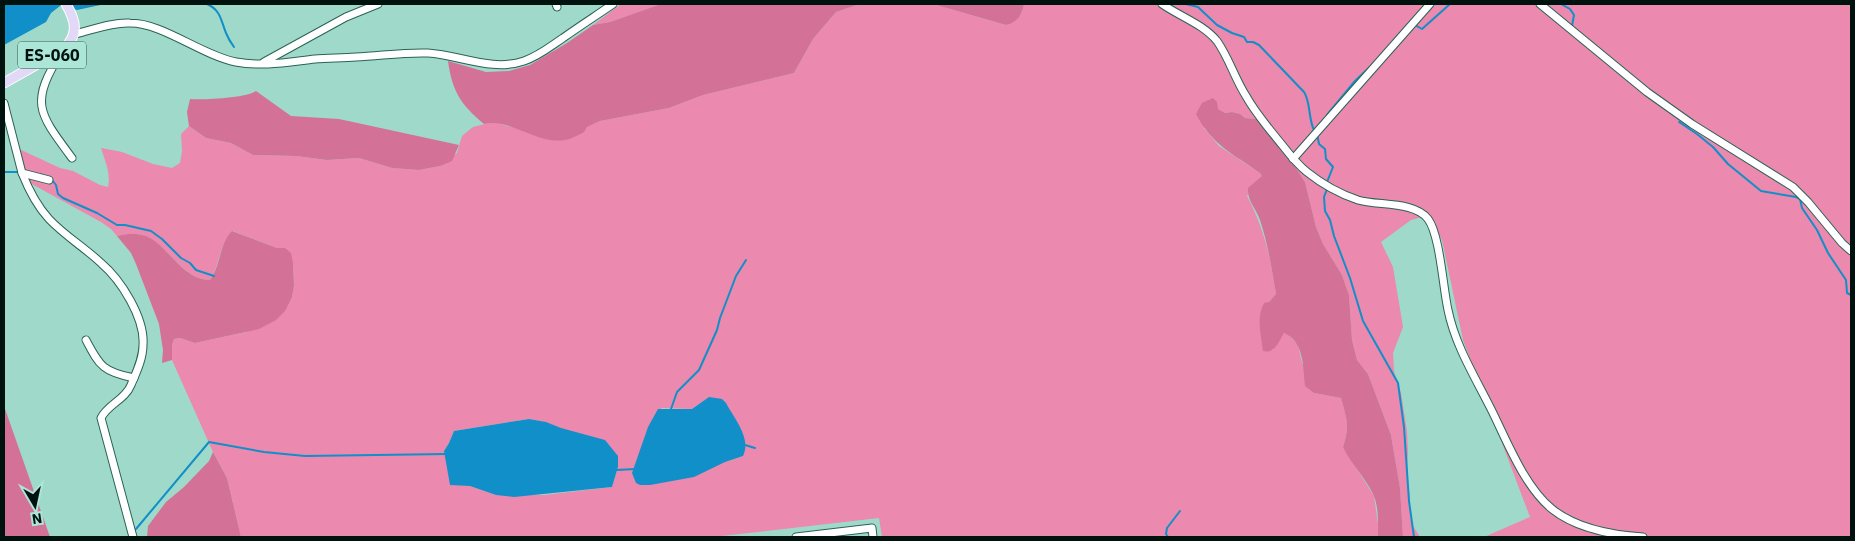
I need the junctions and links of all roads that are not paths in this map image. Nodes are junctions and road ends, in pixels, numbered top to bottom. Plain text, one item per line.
1 (378, 4) edge
2 (613, 4) edge
3 (1162, 4) edge
4 (1430, 4) edge
5 (1540, 4) edge
6 (68, 7) edge
7 (75, 34) junction
8 (64, 49) junction
9 (260, 65) junction
10 (4, 83) edge
11 (4, 103) edge
12 (72, 158) dead end
13 (1294, 158) junction
14 (22, 173) junction
15 (49, 180) dead end
16 (1851, 250) edge
17 (86, 340) dead end
18 (134, 378) junction
19 (133, 537) edge
20 (796, 537) edge
21 (873, 537) edge
22 (1643, 537) edge

1 - 9 street
2 - 9 street
3 - 13 street
4 - 13 street
5 - 16 street
6 - 7 main road, ES-060
7 - 8 main road, ES-060
7 - 9 street
8 - 10 main road, ES-060
8 - 12 street
11 - 14 street
13 - 22 street
14 - 15 street
14 - 18 street
17 - 18 street
18 - 19 street
20 - 21 street

